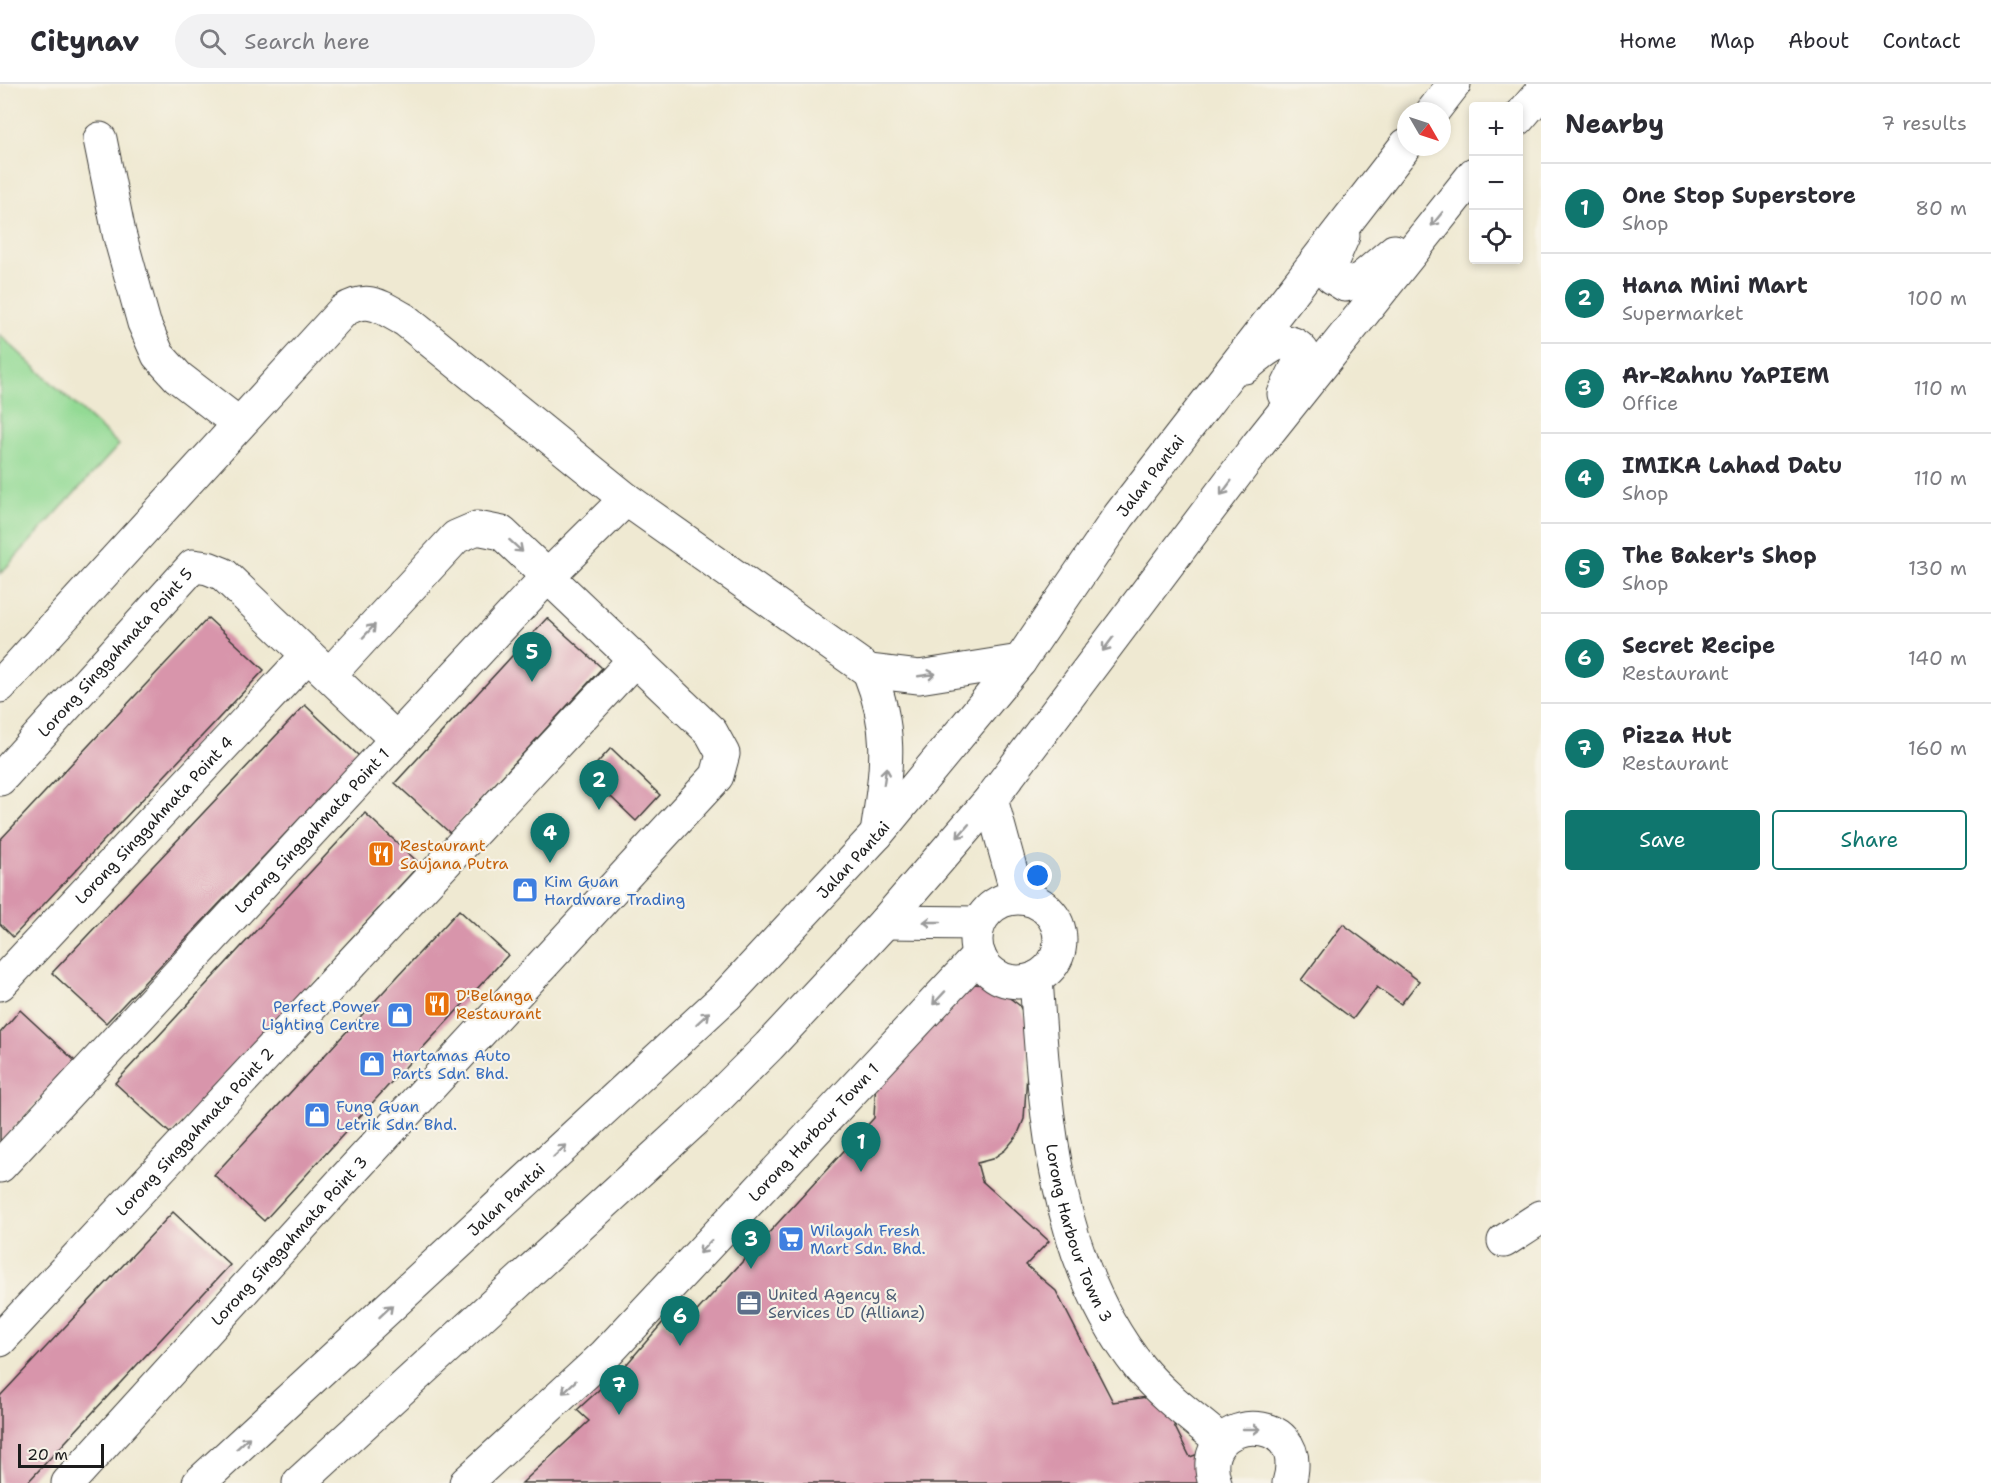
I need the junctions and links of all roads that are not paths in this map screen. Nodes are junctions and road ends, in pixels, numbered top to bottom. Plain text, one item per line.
1 (1454, 84) edge
2 (1541, 92) edge
3 (1439, 102) edge
4 (1523, 113) edge
5 (100, 139) dead end
6 (1397, 156) edge
7 (1469, 179) edge
8 (1356, 208) junction
9 (1409, 253) junction
10 (1208, 400) junction
11 (239, 424) junction
12 (1257, 446) junction
13 (626, 499) junction
14 (548, 576) junction
15 (635, 659) junction
16 (1020, 661) junction
17 (318, 665) junction
18 (869, 671) junction
19 (0, 686) edge
20 (396, 739) junction
21 (0, 779) edge
22 (991, 799) junction
23 (877, 834) junction
24 (1018, 897) junction
25 (885, 922) junction
26 (979, 923) junction
27 (979, 955) junction
28 (1036, 978) junction
29 (0, 984) edge
30 (0, 1166) edge
31 (1541, 1218) edge
32 (1504, 1241) dead end
33 (0, 1340) edge
34 (1221, 1441) junction
35 (68, 1483) edge
36 (200, 1483) edge
37 (298, 1483) edge
38 (466, 1483) edge
39 (1215, 1483) edge
40 (1289, 1483) edge

1 - 3 street
2 - 4 street
5 - 11 street
6 - 8 street, Jalan Pantai
7 -> 9 street
8 - 9 street
8 - 10 street, Jalan Pantai
9 - 12 street
10 - 12 street
10 - 16 street, Jalan Pantai
11 - 13 street
11 - 19 street
12 -> 22 street
13 - 14 street, Lorong Singgahmata Point 1
13 - 18 street
14 - 15 street, Lorong Singgahmata Point 3
17 -> 14 street, Lorong Singgahmata Point 4
14 - 20 street, Lorong Singgahmata Point 1
15 - 33 street, Lorong Singgahmata Point 2
15 - 35 street, Lorong Singgahmata Point 3
18 -> 16 street
16 - 23 street, Jalan Pantai
17 - 20 street, Lorong Singgahmata Point 5
17 - 21 street, Lorong Singgahmata Point 5
17 - 29 street, Lorong Singgahmata Point 4
23 -> 18 street
20 - 30 street, Lorong Singgahmata Point 1
22 - 24 street
22 -> 25 street
36 -> 23 street, Jalan Pantai
24 - 26 street
24 - 28 street
26 -> 25 street
25 - 37 street
26 - 27 street
27 - 28 street
27 -> 38 street, Lorong Harbour Town 1
28 - 34 street, Lorong Harbour Town 3
31 - 32 street
34 - 39 street
34 -> 40 street

